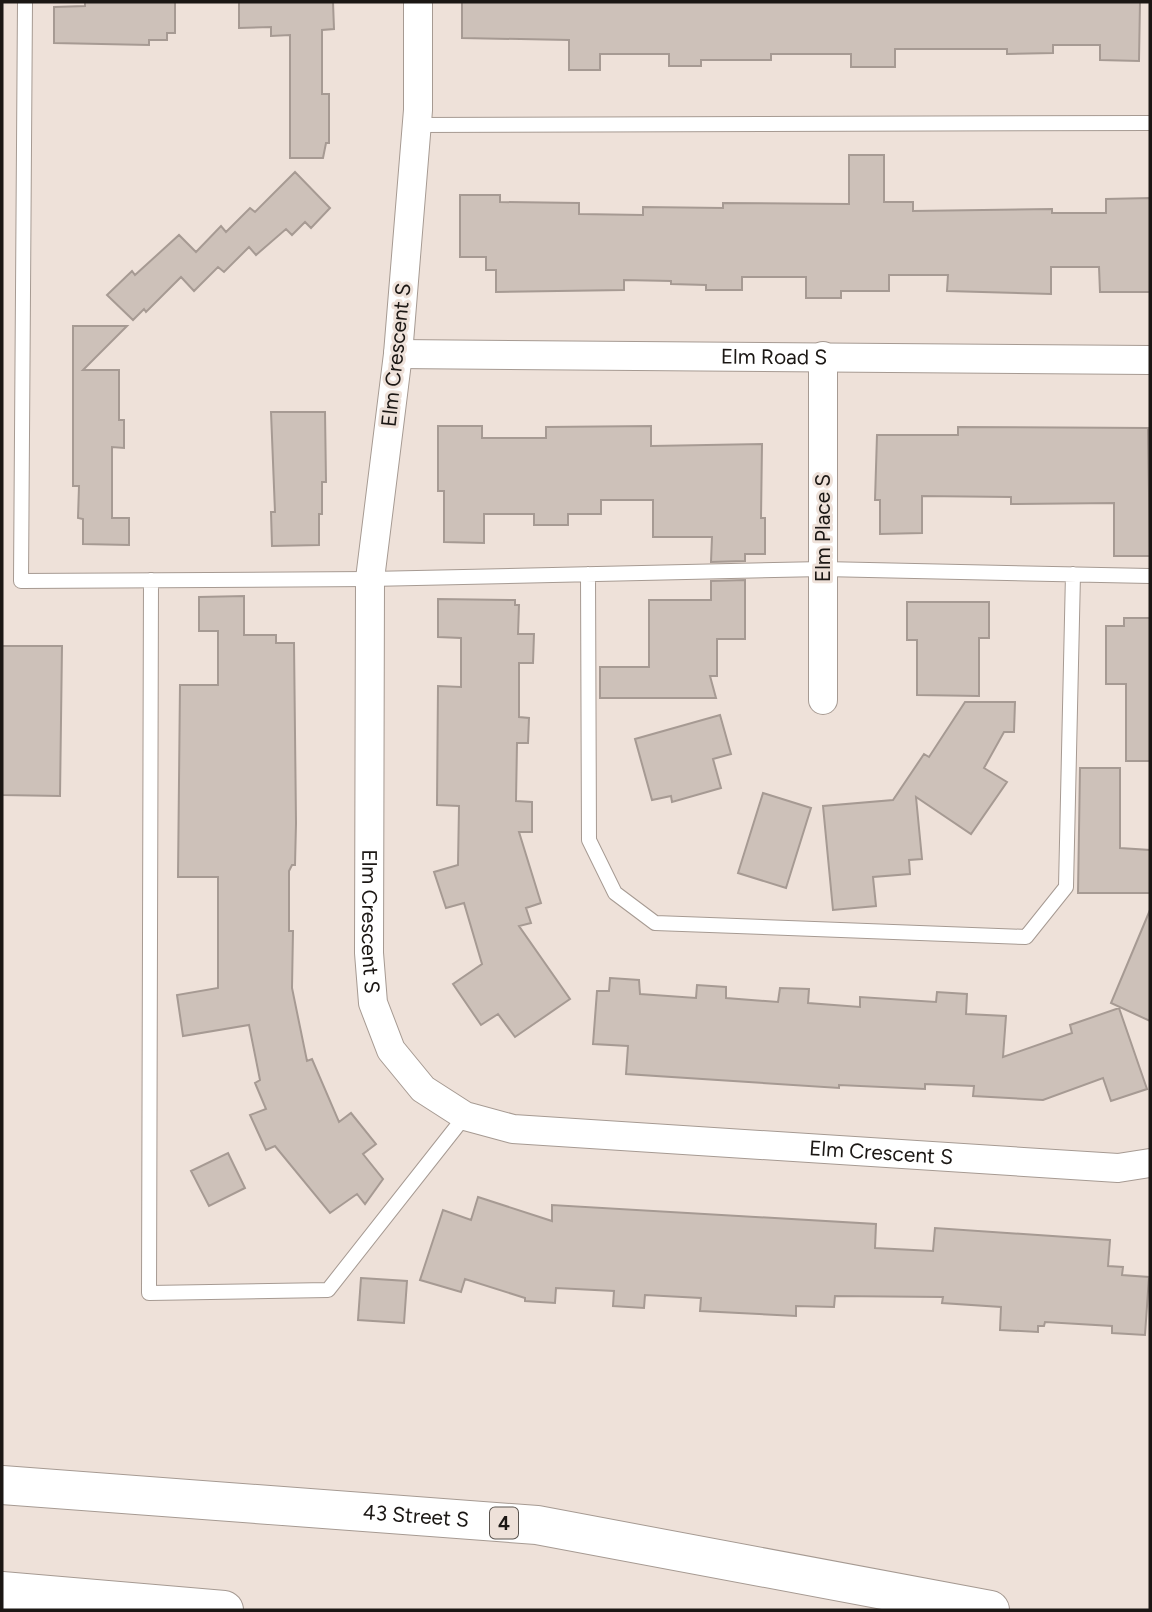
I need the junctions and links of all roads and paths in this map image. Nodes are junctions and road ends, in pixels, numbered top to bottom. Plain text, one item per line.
1 (25, 2) edge
2 (418, 2) edge
3 (1150, 123) edge
4 (416, 125) junction
5 (398, 354) junction
6 (823, 356) junction
7 (1150, 360) edge
8 (823, 569) junction
9 (588, 574) junction
10 (1073, 574) junction
11 (1150, 576) edge
12 (370, 579) junction
13 (151, 580) junction
14 (823, 701) dead end
15 (464, 1116) junction
16 (1150, 1163) edge
17 (5, 1484) edge
18 (2, 1591) edge
19 (224, 1610) edge
20 (990, 1610) edge

1 - 13 lane
2 - 4 street, Elm Crescent S
3 - 4 lane
4 - 5 street, Elm Crescent S
5 - 6 street, Elm Road S
5 - 12 street, Elm Crescent S
6 - 7 street, Elm Road S
6 - 8 street, Elm Place S
8 - 9 lane
8 - 10 lane
8 - 14 street, Elm Place S
9 - 10 lane
9 - 12 lane
10 - 11 lane
12 - 13 lane
12 - 15 street, Elm Crescent S
13 - 15 lane
15 - 16 street, Elm Crescent S
17 - 20 highway, 43 Street S / 4
18 - 19 highway

